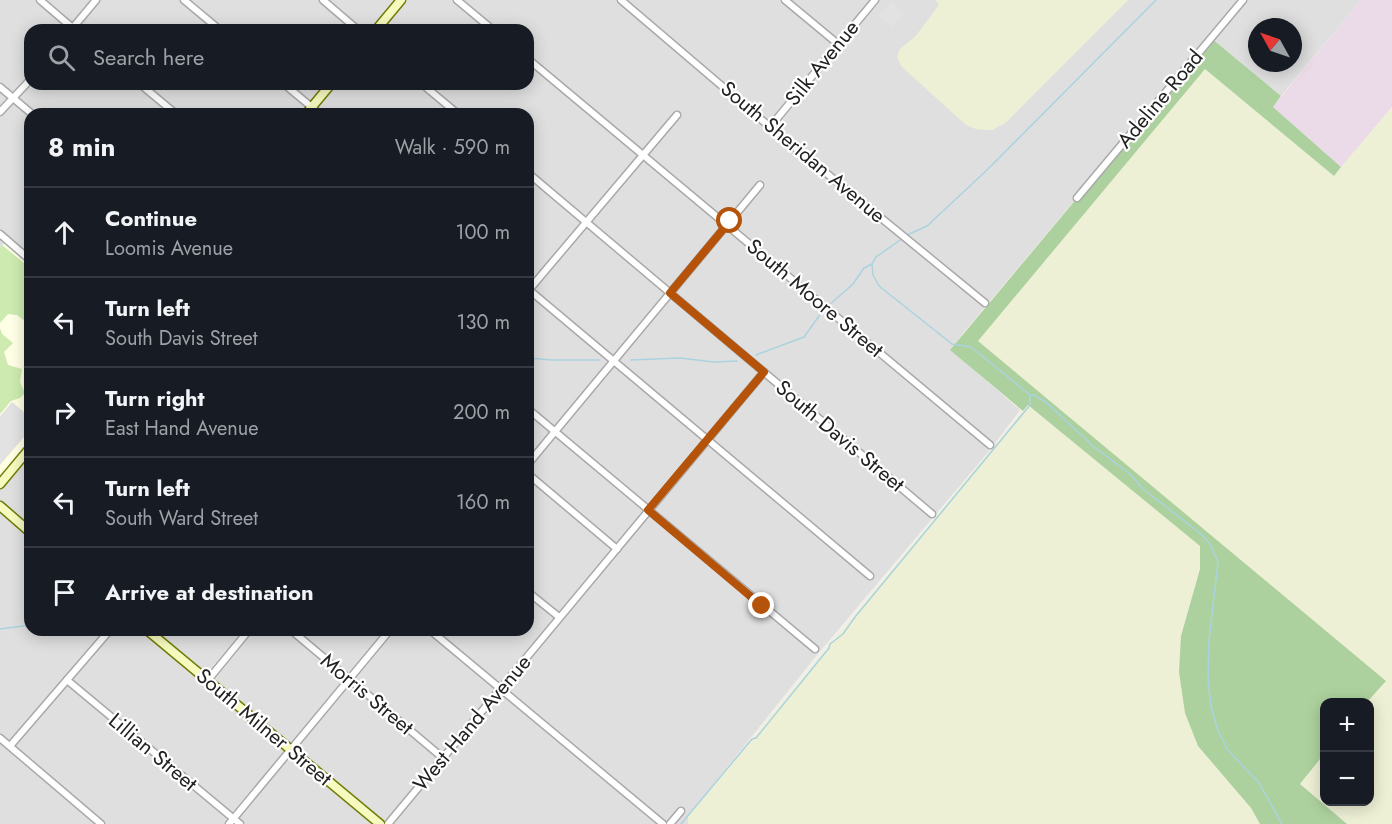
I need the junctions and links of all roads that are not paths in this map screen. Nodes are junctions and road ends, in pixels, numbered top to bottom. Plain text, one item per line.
1 (39, 0) edge
2 (96, 0) edge
3 (184, 0) edge
4 (323, 0) edge
5 (401, 0) edge
6 (457, 0) edge
7 (622, 0) edge
8 (785, 0) edge
9 (874, 0) edge
10 (1243, 0) edge
11 (67, 24) edge
12 (77, 24) edge
13 (213, 24) edge
14 (351, 24) edge
15 (381, 24) edge
16 (486, 24) edge
17 (838, 44) junction
18 (534, 64) edge
19 (0, 87) edge
20 (24, 87) edge
21 (147, 90) edge
22 (290, 90) edge
23 (326, 90) edge
24 (429, 90) edge
25 (14, 99) junction
26 (25, 108) edge
27 (169, 108) edge
28 (307, 108) edge
29 (311, 108) edge
30 (451, 108) edge
31 (0, 112) edge
32 (676, 115) dead end
33 (770, 127) junction
34 (643, 155) junction
35 (534, 178) edge
36 (760, 185) dead end
37 (1077, 198) dead end
38 (586, 222) junction
39 (727, 225) junction
40 (0, 234) edge
41 (24, 255) edge
42 (534, 283) edge
43 (670, 293) junction
44 (534, 295) edge
45 (985, 303) dead end
46 (614, 360) junction
47 (764, 372) junction
48 (534, 414) edge
49 (555, 432) junction
50 (707, 439) junction
51 (990, 445) dead end
52 (24, 455) edge
53 (534, 457) edge
54 (534, 479) edge
55 (0, 484) edge
56 (0, 506) edge
57 (648, 510) junction
58 (932, 514) dead end
59 (24, 527) edge
60 (617, 549) junction
61 (870, 576) dead end
62 (534, 597) edge
63 (559, 617) junction
64 (105, 636) edge
65 (154, 636) edge
66 (244, 636) edge
67 (298, 636) edge
68 (385, 636) edge
69 (437, 636) edge
70 (814, 649) dead end
71 (349, 679) junction
72 (67, 680) junction
73 (208, 680) junction
74 (500, 688) junction
75 (0, 738) edge
76 (10, 746) junction
77 (291, 749) junction
78 (443, 758) junction
79 (681, 811) dead end
80 (231, 821) edge
81 (101, 824) edge
82 (240, 824) edge
83 (380, 824) edge
84 (388, 824) edge
85 (663, 824) edge
86 (670, 824) edge

1 - 11 street
2 - 12 street
3 - 13 street
4 - 14 street
5 - 15 street
6 - 16 street
7 - 33 street, South Sheridan Avenue
8 - 17 street
9 - 17 street, Silk Avenue
10 - 37 street, Adeline Road
17 - 33 street, Silk Avenue
18 - 34 street, South Moore Street
19 - 25 street
20 - 25 street
21 - 27 street
22 - 28 street
23 - 29 street
24 - 30 street
25 - 26 street
25 - 31 street
32 - 34 street
33 - 45 street, South Sheridan Avenue
34 - 38 street
34 - 39 street, South Moore Street
35 - 38 street, South Davis Street
36 - 39 street
38 - 42 street
38 - 43 street, South Davis Street
39 - 43 street
39 - 51 street, South Moore Street
40 - 41 street
43 - 46 street
43 - 47 street, South Davis Street
44 - 46 street
46 - 49 street
46 - 50 street
47 - 50 street, West Hand Avenue
47 - 58 street, South Davis Street
48 - 49 street
49 - 53 street
49 - 57 street
50 - 57 street, West Hand Avenue
50 - 61 street
52 - 55 street
54 - 60 street
56 - 59 street
57 - 60 street, West Hand Avenue
57 - 70 street
60 - 63 street, West Hand Avenue
62 - 63 street
63 - 74 street, West Hand Avenue
64 - 72 street
65 - 73 street, South Milner Street
66 - 73 street
67 - 71 street, Morris Street
68 - 71 street
69 - 74 street
71 - 77 street
71 - 78 street, Morris Street
72 - 76 street
72 - 80 street, Lillian Street
73 - 77 street, South Milner Street
74 - 78 street, West Hand Avenue
74 - 85 street
75 - 76 street
76 - 81 street
77 - 80 street
77 - 83 street, South Milner Street
78 - 84 street, West Hand Avenue
79 - 86 street
80 - 82 street, Lillian Street

